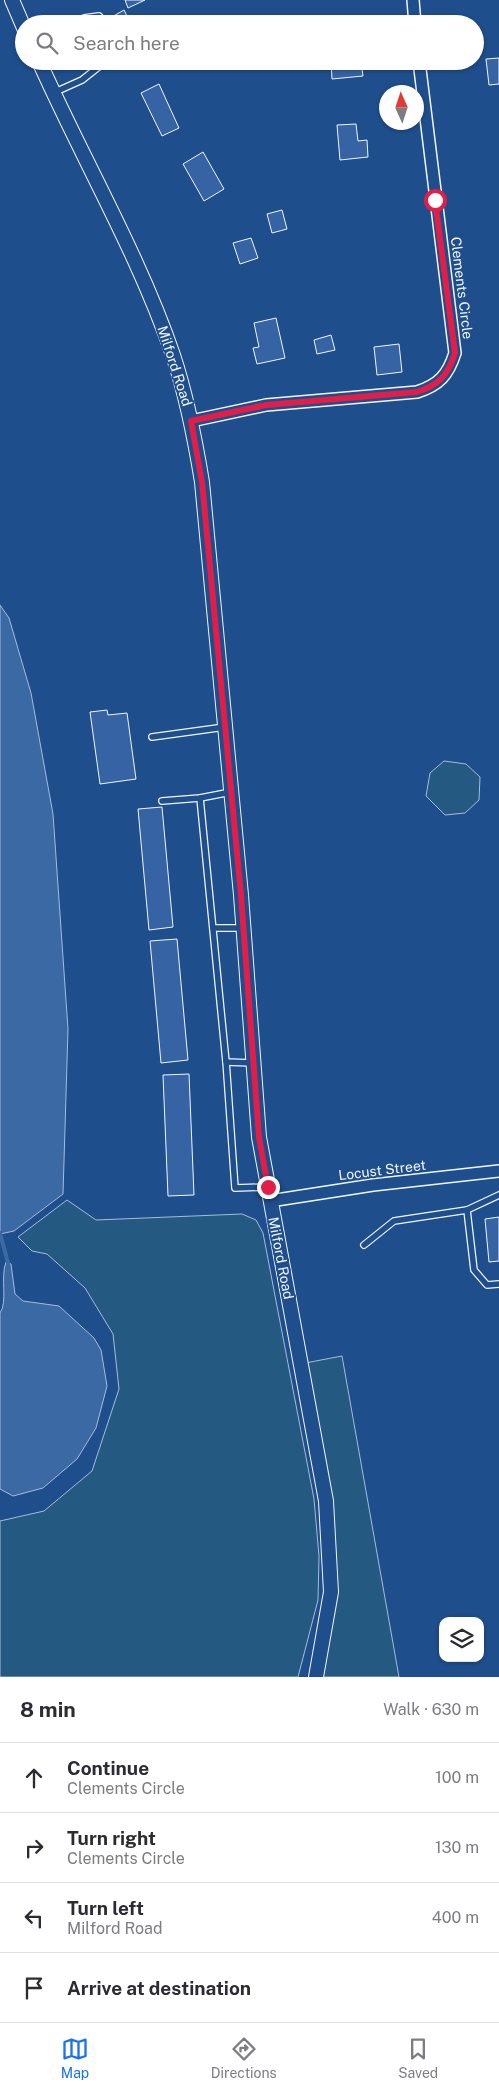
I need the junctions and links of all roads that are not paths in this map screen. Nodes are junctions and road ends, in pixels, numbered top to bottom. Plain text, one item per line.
1 (12, 0) edge
2 (413, 0) edge
3 (18, 15) edge
4 (414, 15) edge
5 (43, 70) edge
6 (95, 70) edge
7 (420, 70) edge
8 (53, 93) junction
9 (191, 421) junction
10 (225, 727) junction
11 (152, 737) dead end
12 (231, 792) junction
13 (200, 798) junction
14 (162, 801) dead end
15 (214, 928) junction
16 (244, 928) junction
17 (226, 1061) junction
18 (254, 1062) junction
19 (499, 1172) edge
20 (269, 1194) junction
21 (499, 1195) edge
22 (466, 1210) junction
23 (364, 1245) dead end
24 (499, 1284) edge
25 (316, 1677) edge

1 - 3 street
2 - 4 street
5 - 8 street, Milford Road
6 - 8 lane
7 - 9 street, Clements Circle
8 - 9 street, Milford Road
9 - 10 street, Milford Road
10 - 11 lane
10 - 12 street, Milford Road
12 - 13 lane
12 - 16 street, Milford Road
13 - 14 lane
13 - 15 lane
15 - 16 lane
15 - 17 lane
16 - 18 street, Milford Road
17 - 18 lane
17 - 20 lane
18 - 20 street, Milford Road
19 - 20 street, Locust Street
20 - 25 street, Milford Road
21 - 22 lane
22 - 23 lane
22 - 24 lane

